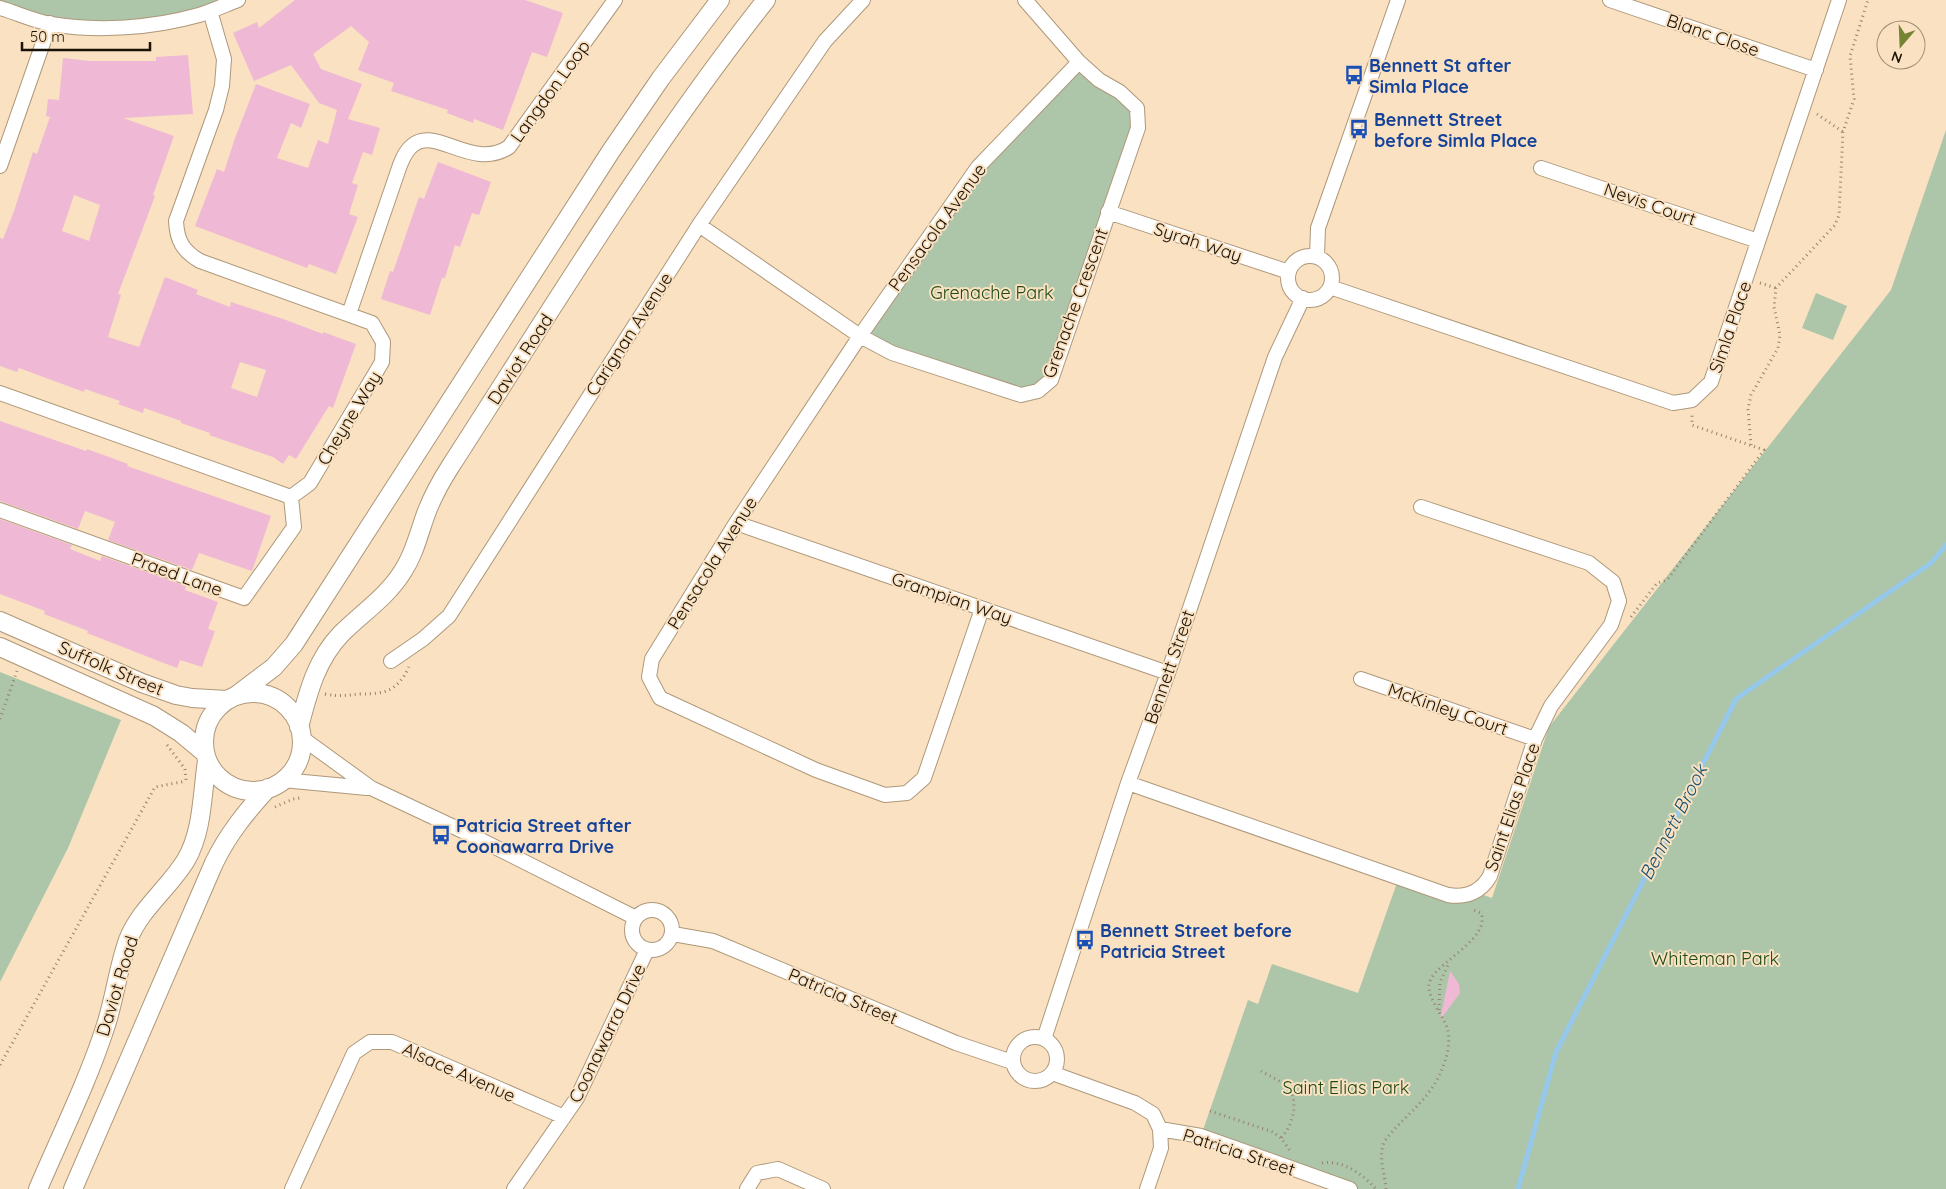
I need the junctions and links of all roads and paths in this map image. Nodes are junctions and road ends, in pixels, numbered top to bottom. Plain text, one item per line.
1 (238, 0) edge
2 (614, 0) edge
3 (720, 0) edge
4 (766, 0) edge
5 (863, 0) edge
6 (1025, 0) edge
7 (1398, 0) edge
8 (1610, 0) edge
9 (1839, 0) edge
10 (1868, 0) edge
11 (0, 8) edge
12 (210, 11) junction
13 (50, 24) junction
14 (1079, 62) junction
15 (1816, 70) junction
16 (1803, 109) junction
17 (1843, 132) junction
18 (0, 166) edge
19 (1541, 168) dead end
20 (1108, 212) junction
21 (699, 225) junction
22 (1758, 241) junction
23 (1316, 257) junction
24 (1289, 272) junction
25 (1330, 288) junction
26 (1303, 298) junction
27 (349, 314) junction
28 (860, 336) junction
29 (0, 393) edge
30 (1692, 400) junction
31 (1751, 445) junction
32 (291, 497) junction
33 (1421, 506) dead end
34 (0, 510) edge
35 (736, 523) junction
36 (982, 608) junction
37 (0, 621) edge
38 (1611, 625) junction
39 (0, 648) edge
40 (391, 662) dead end
41 (17, 670) dead end
42 (1168, 673) junction
43 (1361, 678) dead end
44 (232, 697) junction
45 (0, 719) edge
46 (300, 732) junction
47 (1535, 739) junction
48 (163, 741) dead end
49 (206, 757) junction
50 (186, 781) junction
51 (275, 784) junction
52 (1128, 784) junction
53 (186, 787) dead end
54 (370, 788) junction
55 (1482, 916) dead end
56 (636, 918) junction
57 (673, 934) junction
58 (646, 950) junction
59 (1455, 955) junction
60 (1439, 1010) junction
61 (1044, 1039) junction
62 (1012, 1062) junction
63 (0, 1065) edge
64 (1261, 1071) dead end
65 (1052, 1073) junction
66 (1210, 1111) dead end
67 (564, 1117) junction
68 (1160, 1129) junction
69 (1281, 1138) junction
70 (1293, 1156) dead end
71 (1316, 1164) dead end
72 (38, 1189) edge
73 (73, 1189) edge
74 (292, 1189) edge
75 (514, 1189) edge
76 (747, 1189) edge
77 (823, 1189) edge
78 (1147, 1189) edge
79 (1350, 1189) edge
80 (1376, 1189) edge
81 (1386, 1189) edge

1 - 12 street
2 - 27 street, Langdon Loop
3 - 44 street, Daviot Road
4 - 46 street, Daviot Road
5 - 21 street, Carignan Avenue
6 - 14 street, Grenache Crescent
7 - 23 street
8 - 15 street, Blanc Close
9 - 15 street, Simla Place
10 - 17 path
11 - 13 street
12 - 13 street
12 - 27 street, Cheyne Way
13 - 18 street
14 - 20 street, Grenache Crescent
14 - 28 street, Pensacola Avenue
15 - 16 street, Simla Place
16 - 17 path
16 - 22 street, Simla Place
17 - 31 path
19 - 22 street, Nevis Court
20 - 24 street, Syrah Way
20 - 28 street, Grenache Crescent
21 - 28 street, Grenache Crescent
21 - 40 street, Carignan Avenue
22 - 30 street, Simla Place
23 - 24 street
23 - 25 street
24 - 26 street
25 - 26 street
25 - 30 street
26 - 42 street, Bennett Street
27 - 32 street, Cheyne Way
28 - 35 street, Pensacola Avenue
29 - 32 street
30 - 31 path
31 - 38 path
32 - 34 street, Praed Lane
33 - 38 street, Saint Elias Place
35 - 36 street, Grampian Way
35 - 36 street, Pensacola Avenue
36 - 42 street, Grampian Way
37 - 44 street, Suffolk Street
38 - 47 street, Saint Elias Place
39 - 49 street, Suffolk Street
41 - 45 path
42 - 52 street, Bennett Street
43 - 47 street, McKinley Court
44 - 46 street
44 - 49 street
46 - 51 street
46 - 54 street
47 - 52 street, Saint Elias Place
48 - 50 path
49 - 51 street
49 - 72 street, Daviot Road
50 - 53 path
50 - 63 path
51 - 54 street
51 - 73 street, Daviot Road
52 - 61 street, Bennett Street
54 - 56 street
55 - 59 path
56 - 57 street
56 - 58 street
57 - 58 street
57 - 62 street, Patricia Street
58 - 67 street, Coonawarra Drive
59 - 60 path
59 - 60 path
60 - 81 path
61 - 62 street
61 - 65 street
62 - 65 street
64 - 69 path
65 - 68 street, Patricia Street
66 - 69 path
67 - 74 street, Alsace Avenue
67 - 75 street, Coonawarra Drive
68 - 78 street
68 - 79 street, Patricia Street
69 - 70 path
71 - 80 path
76 - 77 street

